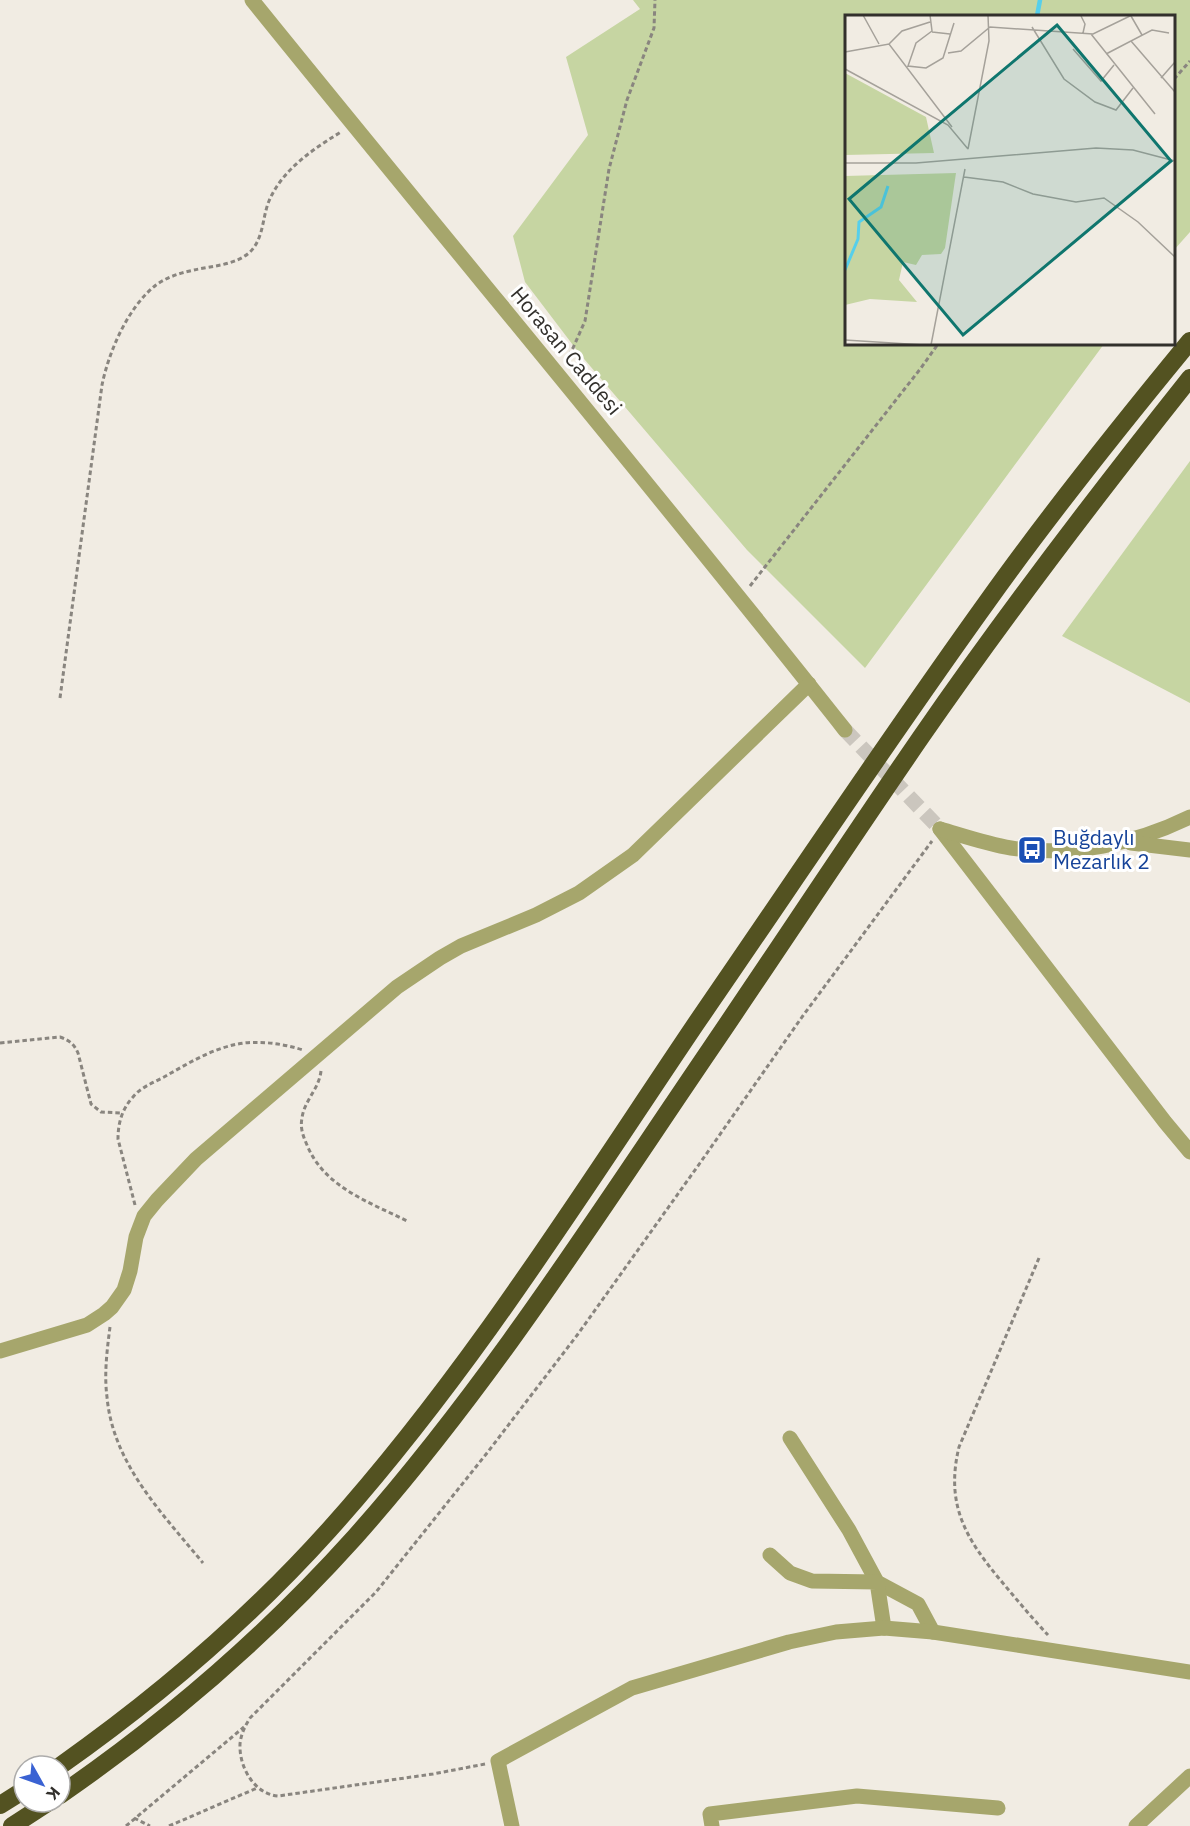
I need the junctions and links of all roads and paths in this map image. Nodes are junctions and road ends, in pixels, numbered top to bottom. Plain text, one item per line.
1 (252, 0) edge
2 (655, 0) edge
3 (1190, 61) edge
4 (1175, 77) edge
5 (353, 125) junction
6 (1190, 341) edge
7 (937, 345) edge
8 (556, 373) junction
9 (1190, 378) edge
10 (741, 598) junction
11 (809, 684) junction
12 (60, 698) dead end
13 (845, 730) tunnel mouth
14 (1190, 817) edge
15 (940, 829) junction
16 (1122, 842) junction
17 (1190, 850) edge
18 (0, 1043) edge
19 (316, 1056) junction
20 (122, 1113) junction
21 (1190, 1152) edge
22 (407, 1221) dead end
23 (140, 1226) junction
24 (1039, 1258) dead end
25 (112, 1307) junction
26 (0, 1351) edge
27 (790, 1438) dead end
28 (770, 1555) dead end
29 (203, 1563) dead end
30 (877, 1582) junction
31 (884, 1628) junction
32 (933, 1632) junction
33 (1063, 1652) junction
34 (1190, 1672) edge
35 (245, 1726) junction
36 (72, 1757) edge
37 (498, 1761) junction
38 (1190, 1776) edge
39 (72, 1787) edge
40 (257, 1788) junction
41 (999, 1808) dead end
42 (30, 1814) edge
43 (134, 1818) junction
44 (12, 1826) edge
45 (126, 1826) edge
46 (150, 1826) edge
47 (169, 1826) edge
48 (512, 1826) edge
49 (712, 1826) edge
50 (1136, 1826) edge

1 - 5 street, Horasan Caddesi
2 - 8 path
3 - 4 path
5 - 8 street, Horasan Caddesi
5 - 12 path
6 - 36 highway
7 - 10 path
8 - 10 street, Horasan Caddesi
9 - 39 highway
10 - 11 street, Horasan Caddesi
11 - 13 street, Horasan Caddesi
11 - 19 street
14 - 16 street
15 - 16 street
15 - 21 street
15 - 35 path
16 - 17 street
18 - 20 path
19 - 20 path
19 - 22 path
19 - 23 street
20 - 23 path
23 - 25 street
24 - 33 path
25 - 26 street
25 - 29 path
27 - 30 street
28 - 30 street
30 - 31 street
30 - 32 street
31 - 32 street
31 - 37 street
32 - 33 street
33 - 34 street
35 - 40 path
35 - 43 path
37 - 40 path
37 - 48 street
38 - 50 street
40 - 47 path
41 - 49 street
42 - 44 highway
43 - 45 path
43 - 46 path

